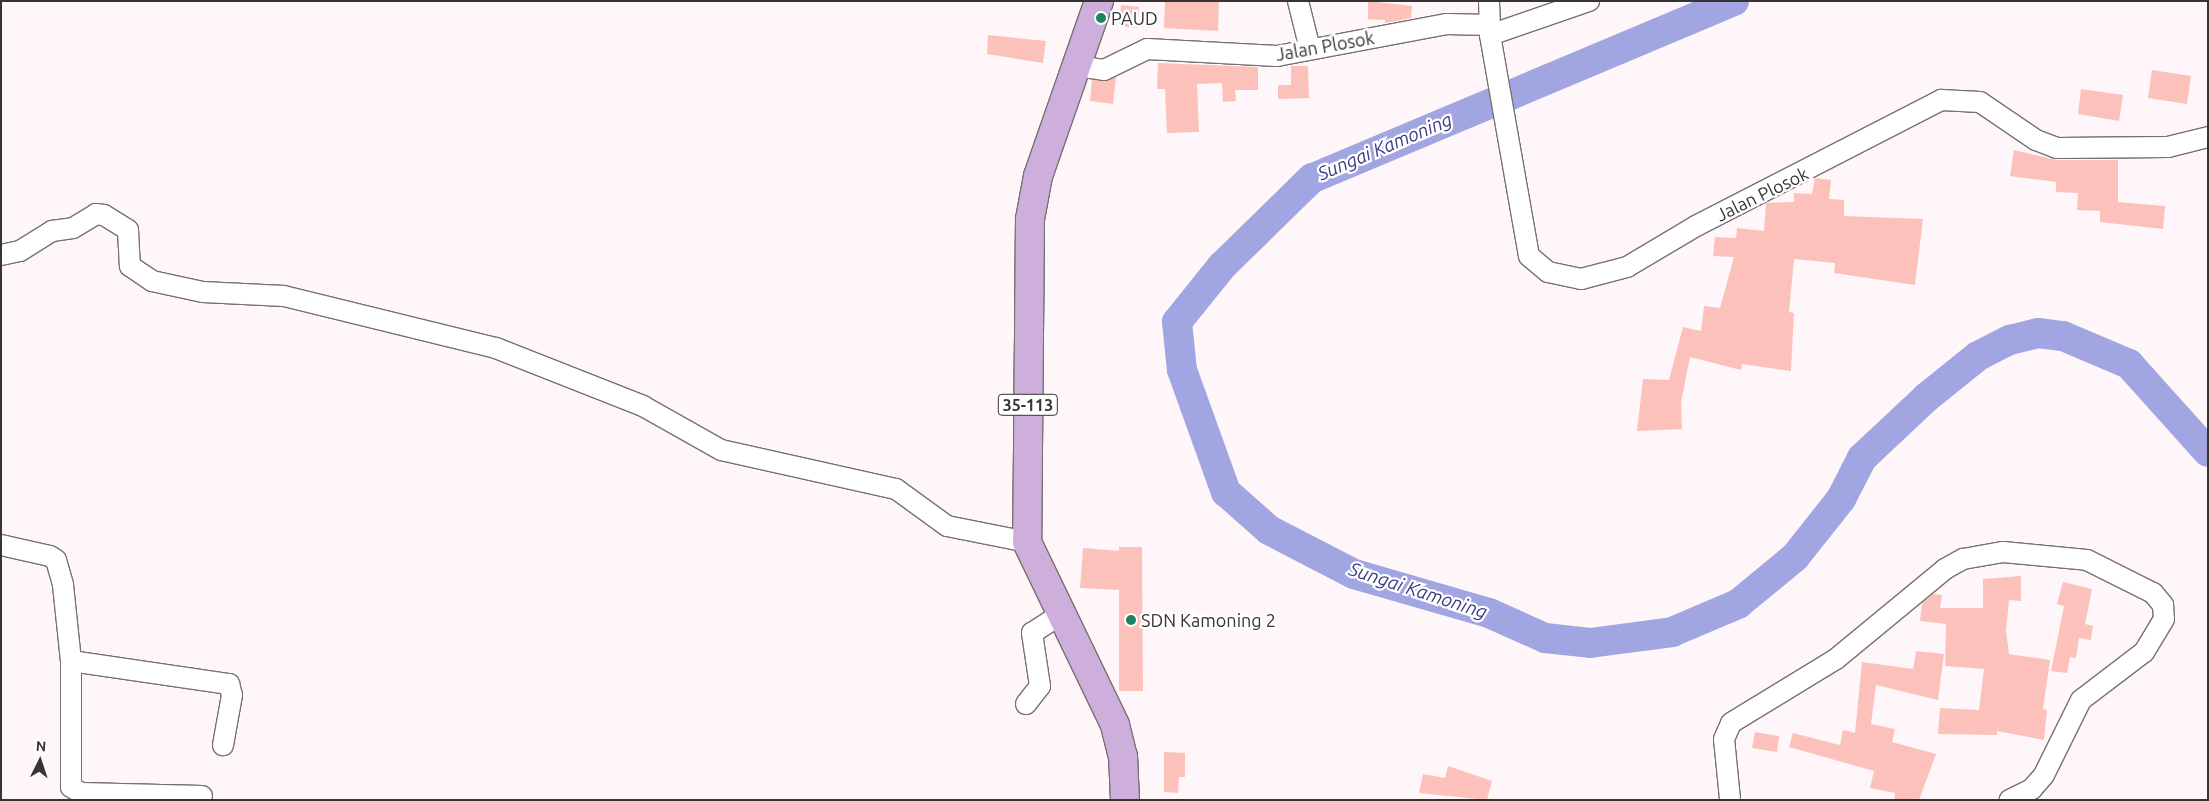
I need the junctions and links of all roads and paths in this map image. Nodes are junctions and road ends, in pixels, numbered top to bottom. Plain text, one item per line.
1 (1100, 1) edge
2 (1298, 1) edge
3 (1489, 1) edge
4 (1589, 1) edge
5 (1490, 30) junction
6 (1310, 49) junction
7 (1076, 66) junction
8 (2208, 137) edge
9 (17, 250) edge
10 (1027, 542) junction
11 (1, 545) edge
12 (1063, 613) junction
13 (72, 661) junction
14 (1026, 704) dead end
15 (223, 745) dead end
16 (202, 796) dead end
17 (1734, 799) edge
18 (1125, 800) edge
19 (2009, 800) edge

1 - 7 main road, 35-113
2 - 6 street
3 - 5 street
4 - 5 street
5 - 6 street, Jalan Plosok
5 - 8 street, Jalan Plosok
6 - 7 street, Jalan Plosok
7 - 10 main road, 35-113
9 - 10 street
10 - 12 main road, 35-113
11 - 13 street
12 - 14 street
12 - 18 main road, 35-113
13 - 15 street
13 - 16 street
17 - 19 street

